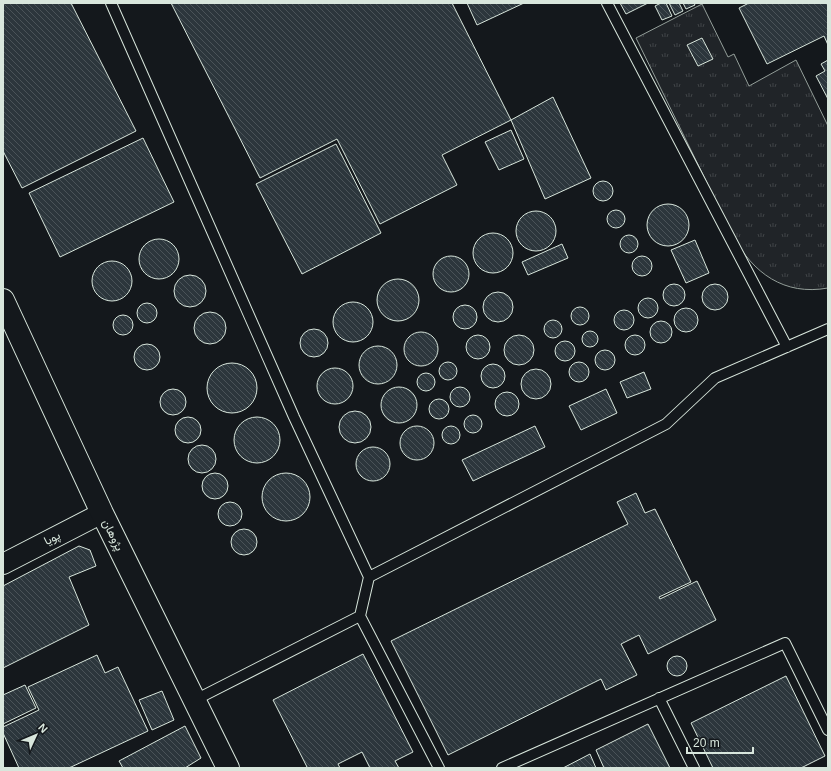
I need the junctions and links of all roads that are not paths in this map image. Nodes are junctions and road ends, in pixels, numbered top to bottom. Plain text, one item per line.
1 (111, 3) edge
2 (607, 3) edge
3 (3, 300) edge
4 (828, 329) edge
5 (787, 347) junction
6 (102, 513) junction
7 (3, 564) edge
8 (369, 577) junction
9 (360, 616) junction
10 (659, 698) junction
11 (195, 700) junction
12 (828, 730) edge
13 (228, 768) edge
14 (439, 768) edge
15 (502, 768) edge
16 (694, 768) edge

1 - 8 lane
2 - 5 lane
3 - 6 main road, پژوهان
4 - 5 lane
5 - 8 lane
6 - 7 street, پویا
6 - 11 main road, پژوهان
8 - 9 lane
9 - 11 lane
9 - 14 lane
10 - 12 lane
10 - 15 lane
10 - 16 lane
11 - 13 main road, پژوهان

